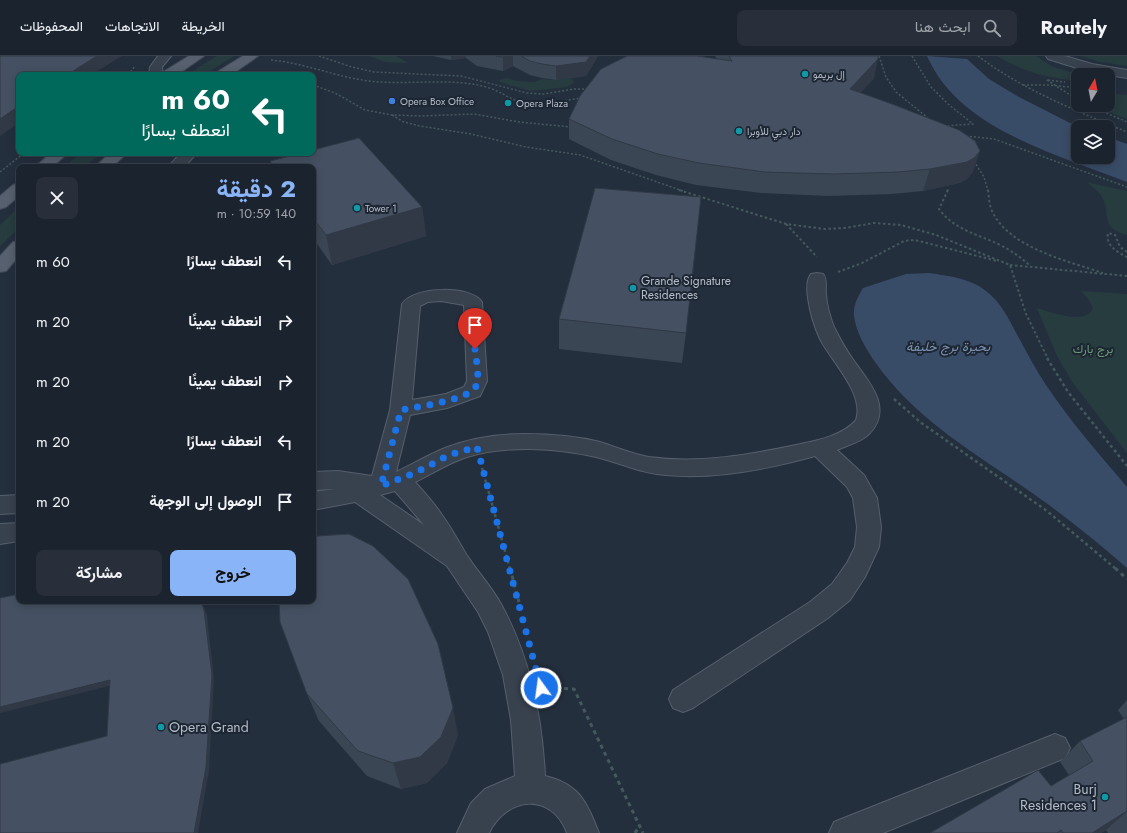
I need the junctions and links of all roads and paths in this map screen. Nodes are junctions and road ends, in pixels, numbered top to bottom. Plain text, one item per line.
1 (164, 56) edge
2 (198, 56) edge
3 (319, 56) edge
4 (879, 56) edge
5 (912, 56) edge
6 (978, 56) edge
7 (1052, 56) edge
8 (250, 57) edge
9 (156, 72) edge
10 (173, 72) edge
11 (227, 72) edge
12 (1127, 74) edge
13 (1070, 83) dead end
14 (592, 84) edge
15 (1023, 85) junction
16 (1053, 85) junction
17 (316, 86) edge
18 (1071, 87) edge
19 (588, 89) junction
20 (586, 93) edge
21 (1071, 96) edge
22 (583, 98) edge
23 (913, 111) edge
24 (918, 111) junction
25 (1104, 112) edge
26 (392, 115) junction
27 (928, 119) edge
28 (1127, 122) edge
29 (938, 126) edge
30 (574, 127) edge
31 (1127, 132) edge
32 (963, 136) edge
33 (20, 156) edge
34 (56, 156) edge
35 (116, 156) edge
36 (186, 156) edge
37 (971, 158) edge
38 (47, 164) edge
39 (106, 164) edge
40 (179, 164) edge
41 (0, 172) edge
42 (1127, 187) edge
43 (948, 189) edge
44 (16, 191) edge
45 (0, 204) edge
46 (786, 224) junction
47 (16, 249) edge
48 (1127, 252) edge
49 (1127, 257) edge
50 (1010, 265) junction
51 (0, 267) edge
52 (1031, 267) junction
53 (1103, 273) junction
54 (824, 276) junction
55 (1127, 276) edge
56 (893, 398) dead end
57 (401, 410) junction
58 (477, 447) junction
59 (820, 447) junction
60 (1127, 460) edge
61 (1122, 461) junction
62 (1127, 466) edge
63 (316, 481) edge
64 (380, 486) junction
65 (316, 500) edge
66 (16, 504) edge
67 (0, 505) edge
68 (16, 532) edge
69 (0, 534) edge
70 (457, 561) junction
71 (1127, 579) edge
72 (520, 606) dead end
73 (541, 688) dead end
74 (683, 699) dead end
75 (1054, 748) dead end
76 (531, 788) junction
77 (640, 826) junction
78 (473, 833) edge
79 (583, 833) edge
80 (635, 833) edge
81 (643, 833) edge
82 (846, 833) edge

1 - 9 street
2 - 10 main road
3 - 19 path
4 - 24 path
5 - 29 path
6 - 15 path
7 - 12 street
8 - 11 main road
8 - 22 path
13 - 16 path
14 - 19 path
15 - 16 path
15 - 31 path
16 - 18 path
16 - 21 path
17 - 26 path
19 - 20 path
23 - 24 path
24 - 27 path
25 - 28 path
26 - 30 path
26 - 46 path
32 - 42 path
33 - 41 path
34 - 38 main road
35 - 39 main road
36 - 40 street
37 - 53 path
43 - 52 path
44 - 45 main road
46 - 50 path
46 - 54 path
47 - 51 main road
48 - 49 path
50 - 52 path
50 - 54 path
50 - 61 path
52 - 53 path
53 - 55 path
54 - 59 street
56 - 71 path
57 - 57 street
57 - 64 street
58 - 59 street
58 - 64 street
58 - 72 path
59 - 74 street
60 - 61 path
61 - 62 path
63 - 64 street
64 - 65 street
64 - 70 street
64 - 70 street
66 - 67 street
68 - 69 street
70 - 76 street
73 - 77 path
75 - 82 street
76 - 78 street
76 - 79 street
77 - 80 path
77 - 81 path

